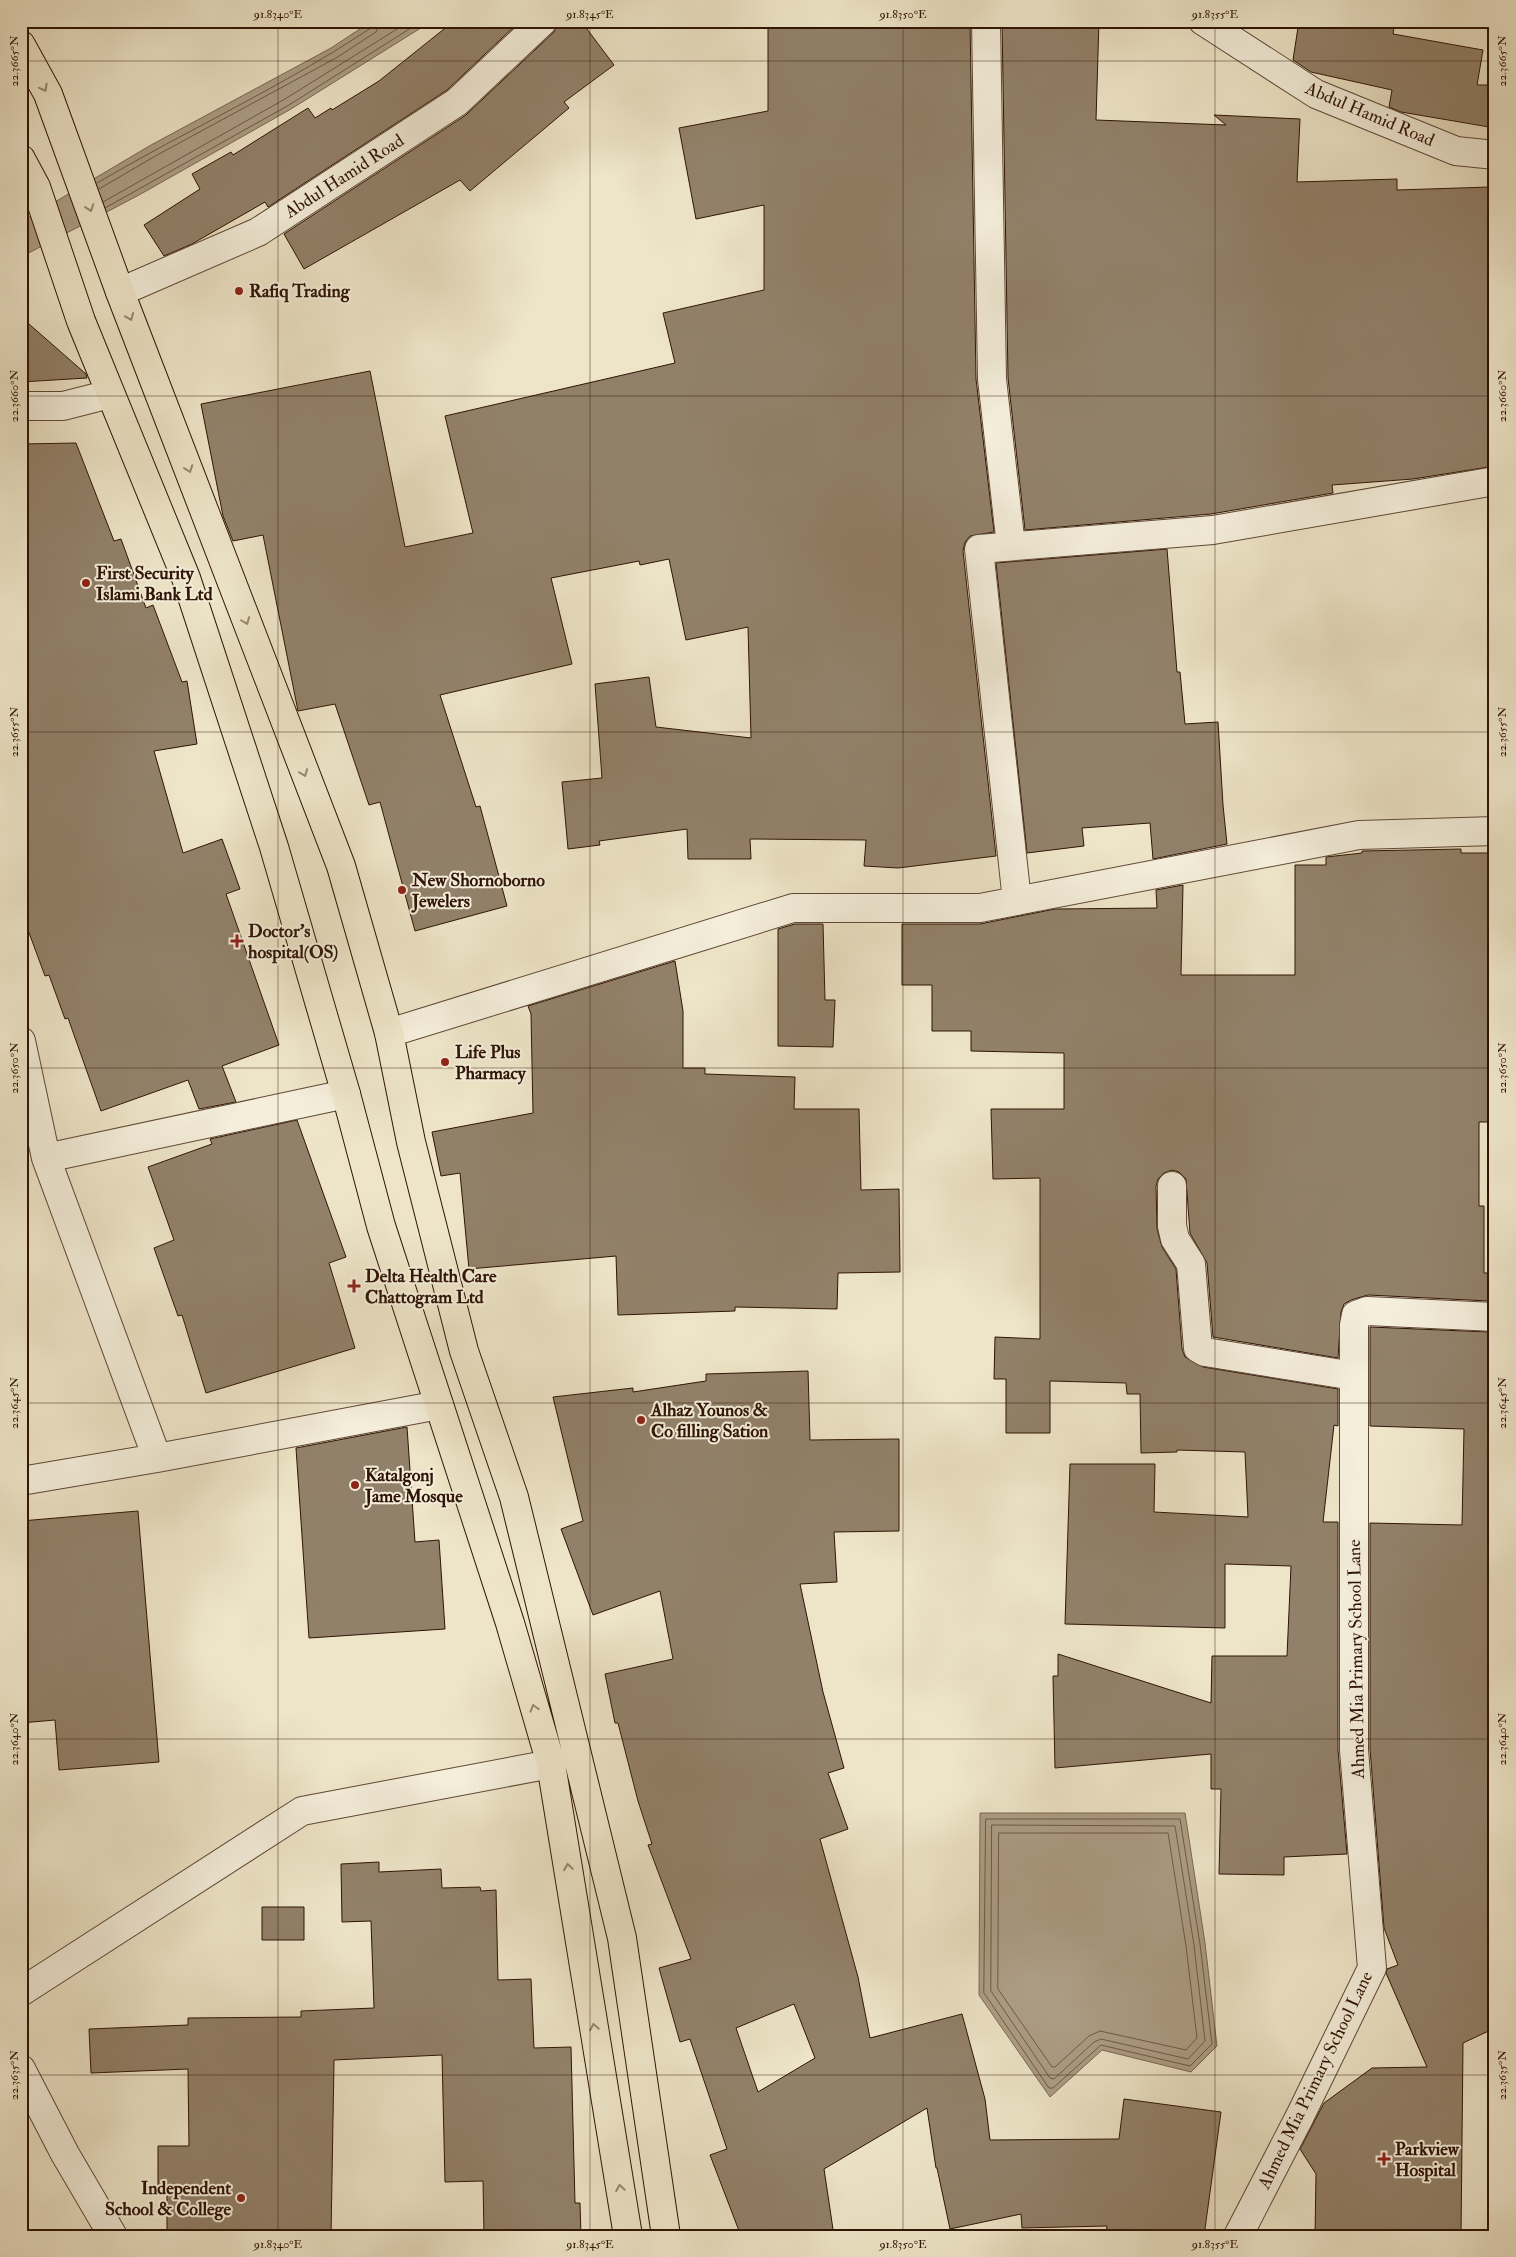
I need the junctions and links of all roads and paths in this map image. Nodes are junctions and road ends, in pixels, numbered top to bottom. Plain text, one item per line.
1 (543, 21) edge
2 (986, 21) edge
3 (1203, 21) edge
4 (21, 45) edge
5 (1495, 155) edge
6 (21, 159) edge
7 (120, 292) junction
8 (110, 394) junction
9 (21, 406) edge
10 (1495, 481) edge
11 (1011, 546) junction
12 (1495, 831) edge
13 (1017, 901) junction
14 (389, 1033) junction
15 (21, 1041) edge
16 (346, 1094) junction
17 (46, 1158) junction
18 (1172, 1186) dead end
19 (1495, 1317) edge
20 (1354, 1376) junction
21 (439, 1405) junction
22 (157, 1458) junction
23 (21, 1481) edge
24 (551, 1764) junction
25 (21, 1992) edge
26 (21, 2069) edge
27 (113, 2236) edge
28 (628, 2236) edge
29 (666, 2236) edge
30 (1238, 2236) edge

1 - 7 street, Abdul Hamid Road
2 - 11 street
3 - 5 street, Abdul Hamid Road
4 -> 7 main road
6 - 8 main road
7 -> 14 main road
8 - 9 street
8 - 16 main road
10 - 11 street
11 - 13 street
12 - 13 street
13 - 14 street
14 - 29 main road
15 - 17 street
16 - 17 street
16 - 21 main road
17 - 22 street
18 - 20 street
19 - 20 street, Ahmed Mia Primary School Lane
20 - 30 street, Ahmed Mia Primary School Lane
21 - 22 street
24 -> 21 main road
22 - 23 street
24 - 25 street
28 -> 24 main road
26 - 27 street

